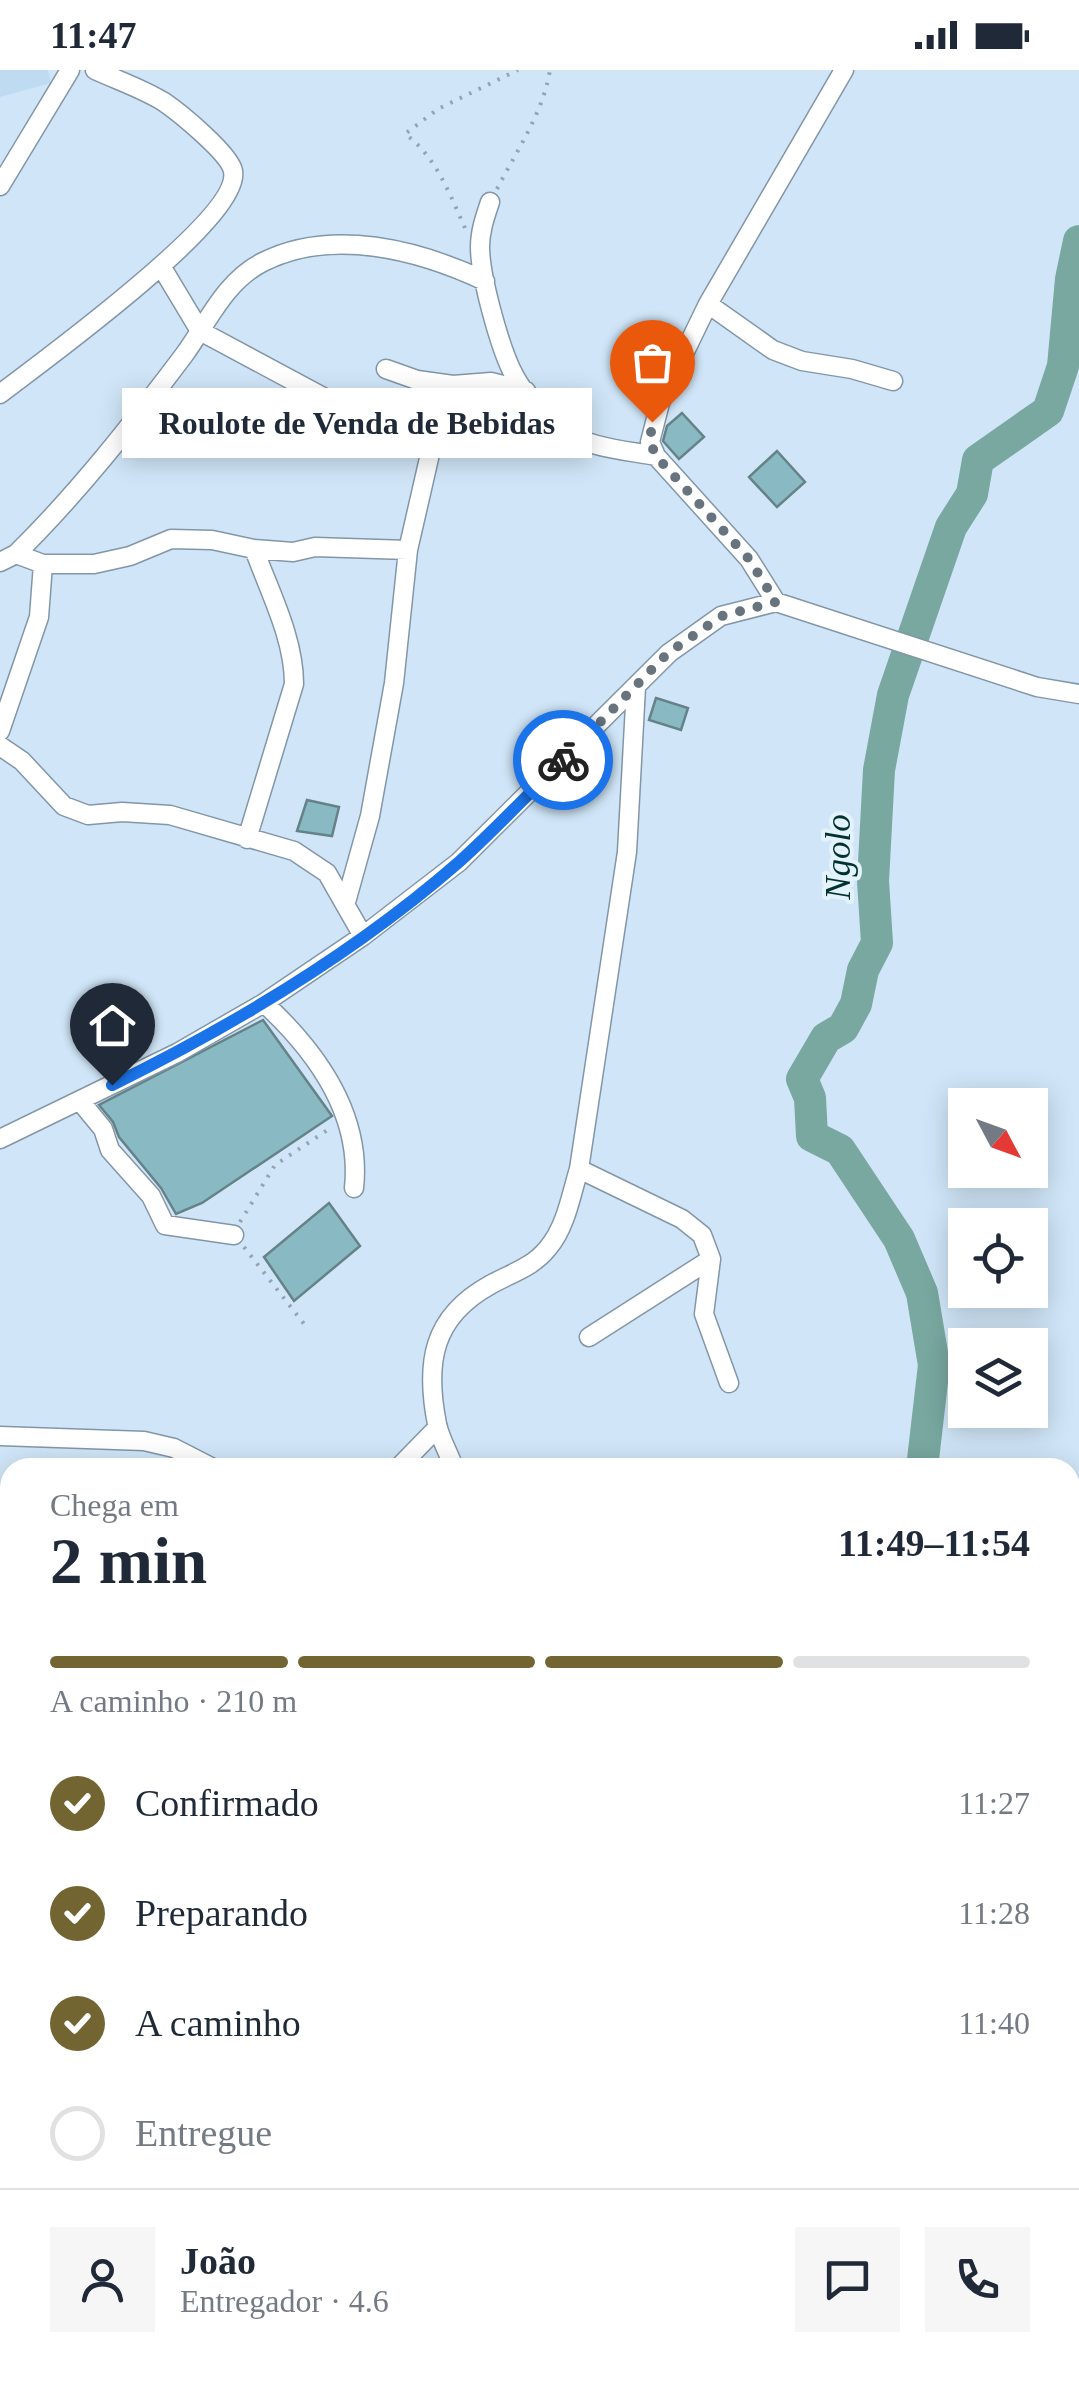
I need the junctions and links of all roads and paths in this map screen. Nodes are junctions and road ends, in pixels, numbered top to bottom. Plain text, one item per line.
1 (70, 70) edge
2 (95, 70) edge
3 (518, 70) edge
4 (550, 70) edge
5 (844, 70) edge
6 (0, 186) edge
7 (490, 202) joint
8 (470, 240) dead end
9 (161, 266) junction
10 (484, 282) junction
11 (708, 304) junction
12 (200, 331) junction
13 (386, 369) dead end
14 (893, 382) dead end
15 (446, 384) junction
16 (526, 391) junction
17 (0, 394) edge
18 (431, 444) junction
19 (656, 456) junction
20 (254, 550) junction
21 (408, 550) junction
22 (8, 558) edge
23 (43, 564) junction
24 (776, 602) junction
25 (636, 687) junction
26 (1079, 694) edge
27 (0, 731) edge
28 (0, 746) edge
29 (247, 839) junction
30 (346, 902) junction
31 (363, 936) junction
32 (264, 1002) junction
33 (80, 1101) junction
34 (336, 1124) dead end
35 (0, 1139) edge
36 (579, 1169) junction
37 (354, 1188) dead end
38 (234, 1235) junction
39 (711, 1259) junction
40 (308, 1330) dead end
41 (589, 1336) dead end
42 (730, 1383) dead end
43 (438, 1427) junction
44 (0, 1436) edge
45 (194, 1458) edge
46 (408, 1458) edge
47 (450, 1458) edge

1 - 6 street
2 - 9 street
3 - 8 path
4 - 7 path
5 - 11 street
7 - 10 street
9 - 12 street
9 - 17 street
10 - 12 street
10 - 16 street
11 - 14 street
11 - 19 street
12 - 18 street
12 - 22 street
13 - 15 street
15 - 16 street
15 - 18 street
16 - 19 street
18 - 21 street
19 - 24 street
20 - 21 street
20 - 23 street
20 - 29 street
21 - 30 street
22 - 23 street
23 - 27 street
24 - 25 street
24 - 26 street
25 - 31 street
25 - 36 street
28 - 29 street
29 - 30 street
30 - 31 street
31 - 32 street
32 - 33 street
32 - 37 street
33 - 35 street
33 - 38 street
34 - 38 path
36 - 39 street
36 - 43 street
38 - 40 path
39 - 41 street
39 - 42 street
43 - 46 street
43 - 47 street
44 - 45 street

